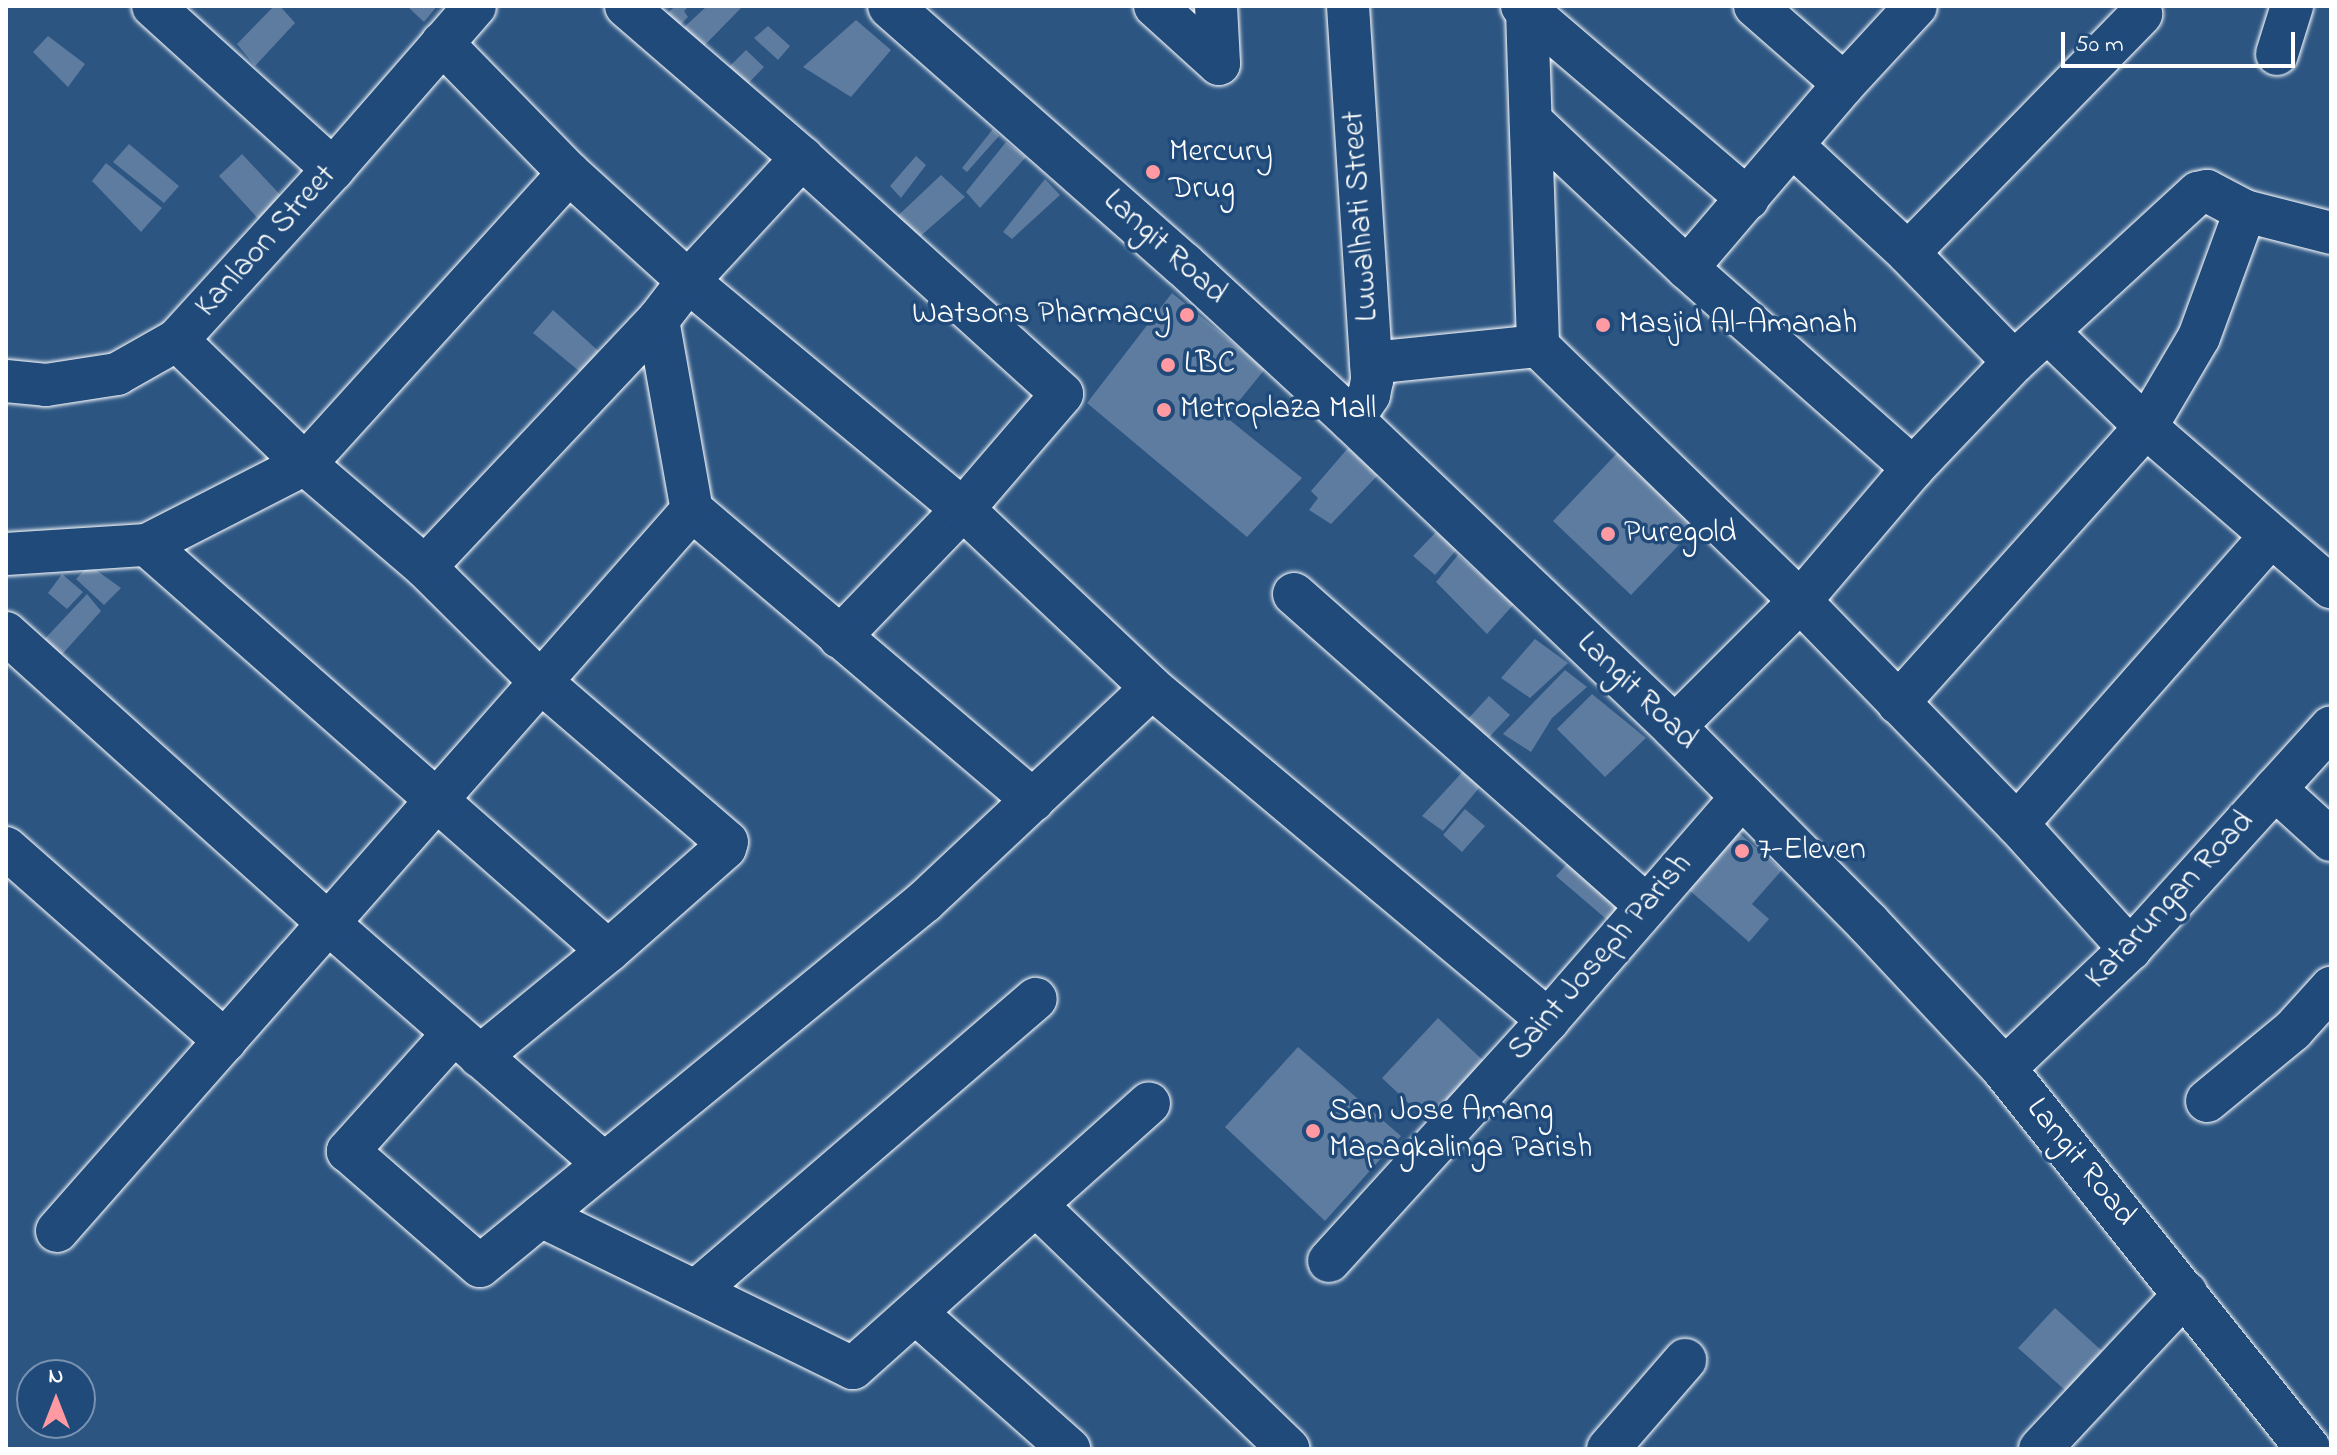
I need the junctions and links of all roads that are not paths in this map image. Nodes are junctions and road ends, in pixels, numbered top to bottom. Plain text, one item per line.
1 (153, 6) edge
2 (475, 6) edge
3 (626, 6) edge
4 (890, 6) edge
5 (1155, 6) edge
6 (1216, 6) edge
7 (1348, 6) edge
8 (1755, 6) edge
9 (1916, 6) edge
10 (2292, 6) edge
11 (1525, 9) edge
12 (2141, 14) dead end
13 (442, 43) junction
14 (2277, 54) dead end
15 (1844, 84) junction
16 (1531, 121) junction
17 (1793, 146) junction
18 (802, 158) junction
19 (333, 169) junction
20 (569, 173) junction
21 (1748, 199) junction
22 (2245, 211) junction
23 (2331, 233) edge
24 (1908, 253) junction
25 (1687, 268) junction
26 (688, 281) junction
27 (658, 320) junction
28 (2048, 332) junction
29 (177, 340) junction
30 (1538, 346) junction
31 (2014, 362) junction
32 (1371, 363) junction
33 (6, 381) edge
34 (1352, 420) junction
35 (2146, 427) junction
36 (305, 464) junction
37 (1913, 468) junction
38 (963, 509) junction
39 (692, 510) junction
40 (2271, 536) junction
41 (147, 545) junction
42 (6, 554) edge
43 (425, 567) junction
44 (2331, 587) edge
45 (1294, 594) dead end
46 (1800, 601) junction
47 (6, 633) edge
48 (840, 637) junction
49 (541, 682) junction
50 (1152, 688) junction
51 (1898, 703) junction
52 (1674, 727) junction
53 (2331, 727) edge
54 (2275, 789) junction
55 (1743, 796) junction
56 (437, 800) junction
57 (1033, 800) junction
58 (2017, 824) junction
59 (2331, 840) edge
60 (6, 848) edge
61 (1647, 906) junction
62 (328, 923) junction
63 (2130, 949) junction
64 (608, 951) junction
65 (2331, 988) edge
66 (1036, 999) dead end
67 (1548, 1020) junction
68 (225, 1041) junction
69 (467, 1045) junction
70 (2004, 1069) junction
71 (2207, 1101) dead end
72 (1149, 1103) dead end
73 (603, 1163) junction
74 (1036, 1205) junction
75 (541, 1216) junction
76 (57, 1231) dead end
77 (1329, 1261) dead end
78 (696, 1291) junction
79 (2186, 1293) junction
80 (916, 1313) junction
81 (1685, 1360) dead end
82 (2053, 1443) edge
83 (1069, 1449) edge
84 (1289, 1449) edge
85 (1608, 1449) edge
86 (2308, 1449) edge

1 - 19 street
2 - 13 street, Kanlaon Street
3 - 18 street
4 - 34 main road, Langit Road
5 - 6 street
7 - 32 street, Luwalhati Street
8 - 15 street
9 - 15 street
10 - 14 street
11 - 16 street
11 - 21 street
12 - 24 street
13 - 19 street, Kanlaon Street
13 - 20 street
15 - 17 street
16 - 25 street
16 - 30 street
17 - 21 street
17 - 24 street
18 - 26 street
18 - 38 street
19 - 29 street, Kanlaon Street
20 - 26 street
20 - 36 street
21 - 25 street
22 - 23 street
22 - 28 street
22 - 35 street
24 - 31 street
25 - 37 street
26 - 27 street
26 - 38 street
27 - 39 street
27 - 43 street
28 - 31 street
28 - 35 street
29 - 33 street, Kanlaon Street
29 - 36 street
30 - 32 street
30 - 46 street
31 - 37 street
32 - 34 street, Luwalhati Street
34 - 52 main road, Langit Road
35 - 40 street
35 - 51 street
36 - 41 street
36 - 43 street
37 - 46 street
38 - 48 street
38 - 50 street
39 - 48 street
39 - 49 street
40 - 44 street
40 - 58 street
41 - 42 street
41 - 56 street
43 - 49 street
45 - 61 street
46 - 51 street
46 - 52 street
47 - 62 street
48 - 57 street
49 - 56 street
49 - 64 street
50 - 57 street
50 - 67 street
51 - 58 street
52 - 55 main road, Langit Road
53 - 54 street, Katarungan Road
54 - 59 street
54 - 63 street, Katarungan Road
55 - 61 street, Saint Joseph Parish
55 - 70 main road, Langit Road
56 - 62 street
56 - 64 street
57 - 73 street
58 - 63 street
60 - 68 street
61 - 67 street, Saint Joseph Parish
62 - 68 street
62 - 69 street
63 - 70 street, Katarungan Road
64 - 69 street
65 - 71 street
66 - 78 street
67 - 77 street, Saint Joseph Parish
68 - 76 street
69 - 73 street
69 - 75 street
70 - 79 main road, Langit Road
72 - 74 street
73 - 75 street
74 - 80 street
74 - 84 street
75 - 78 street
78 - 80 street
79 - 82 street
79 - 86 main road, Langit Road
80 - 83 street
81 - 85 street

